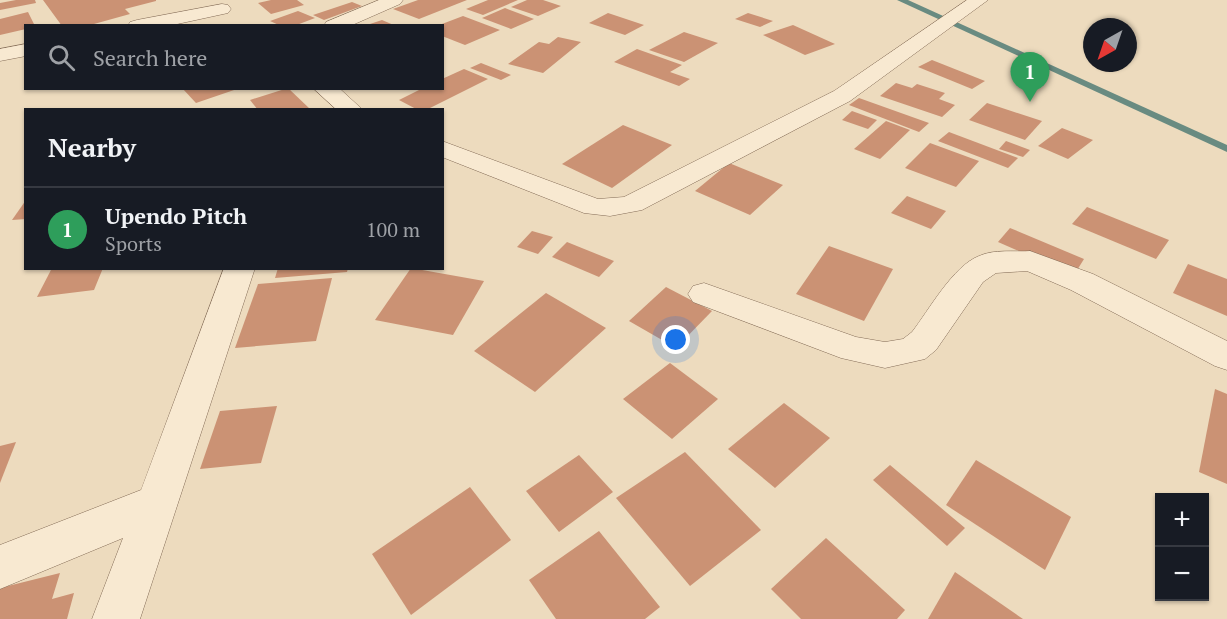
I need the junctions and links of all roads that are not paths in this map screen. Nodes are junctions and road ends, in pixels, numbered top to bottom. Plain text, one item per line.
1 (394, 0) edge
2 (979, 0) edge
3 (222, 10) edge
4 (148, 24) edge
5 (338, 24) edge
6 (24, 50) edge
7 (0, 56) edge
8 (327, 90) edge
9 (349, 108) edge
10 (444, 149) edge
11 (239, 270) edge
12 (704, 294) dead end
13 (1227, 357) edge
14 (155, 504) junction
15 (0, 567) edge
16 (116, 619) edge

1 - 5 street
2 - 10 street
3 - 4 street
6 - 7 street
8 - 9 street
11 - 14 street
12 - 13 street
14 - 15 street
14 - 16 street

